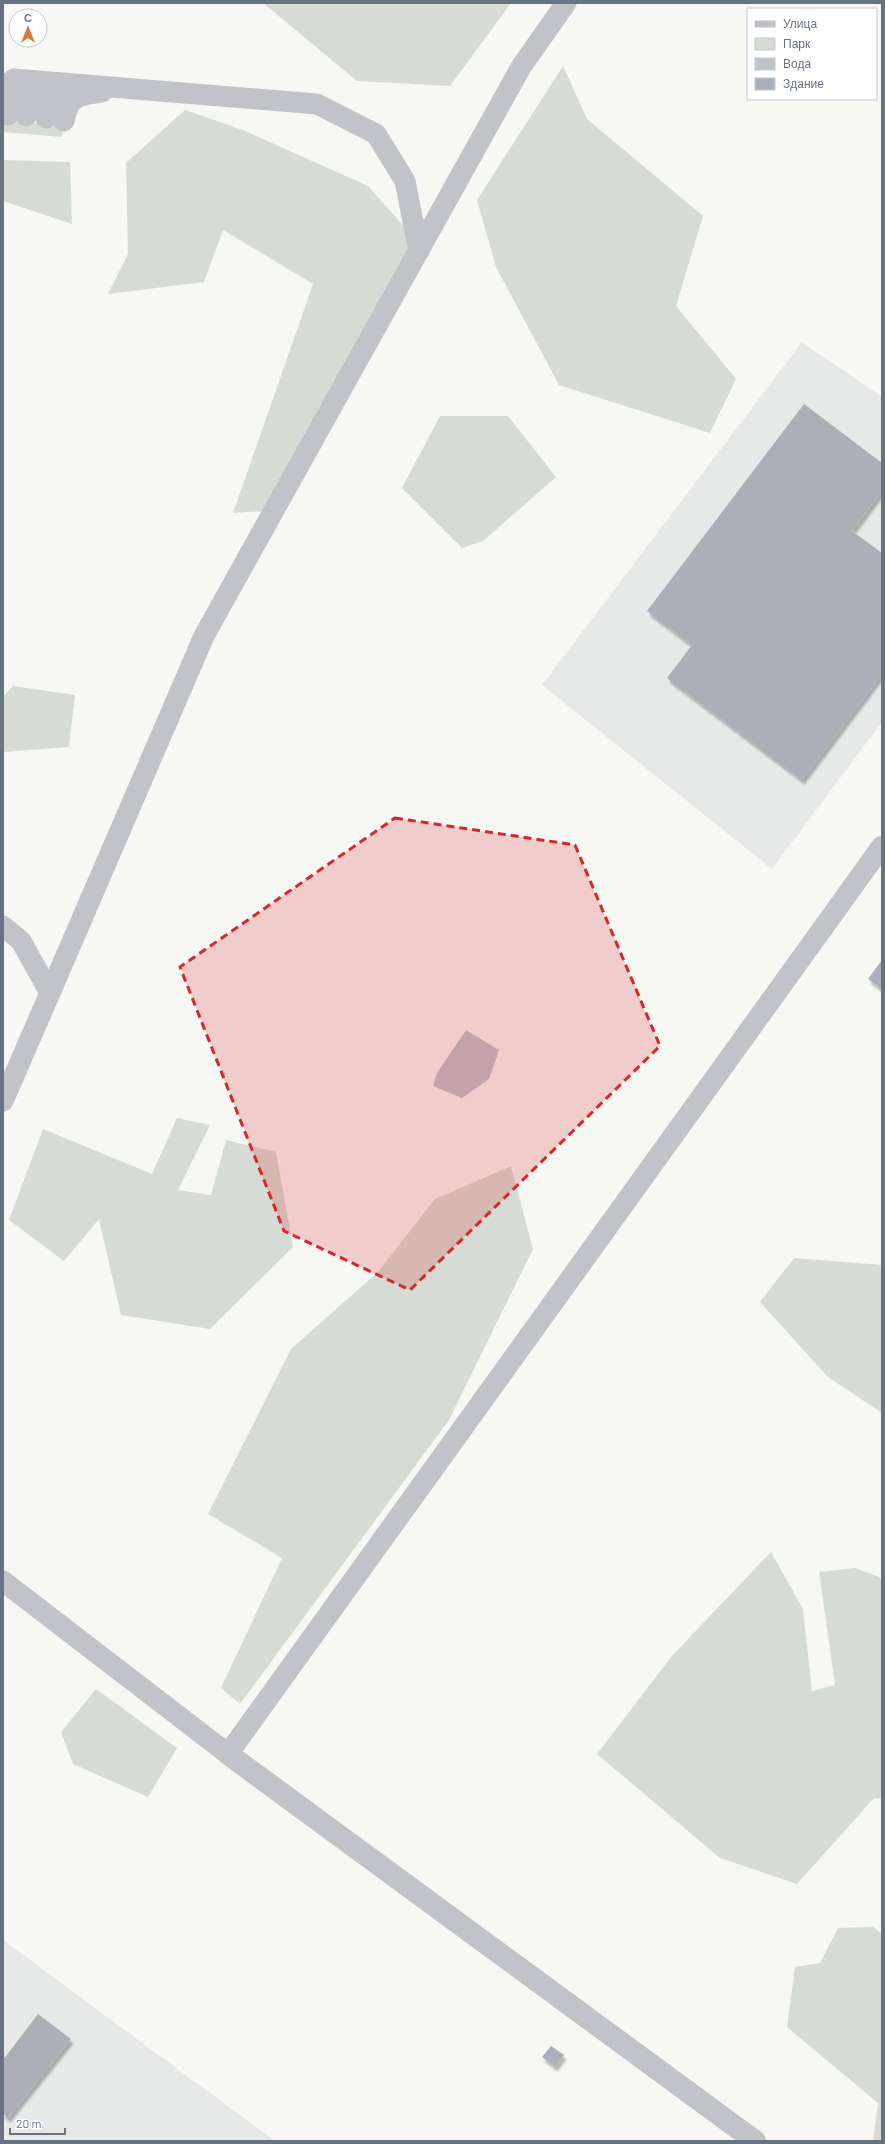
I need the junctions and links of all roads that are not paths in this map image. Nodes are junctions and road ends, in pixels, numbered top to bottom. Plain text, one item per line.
1 (566, 3) edge
2 (50, 82) junction
3 (3, 88) edge
4 (116, 88) junction
5 (32, 115) edge
6 (419, 252) junction
7 (882, 846) edge
8 (3, 926) edge
9 (50, 993) junction
10 (3, 1101) edge
11 (3, 1581) edge
12 (228, 1754) junction
13 (755, 2141) edge

1 - 6 street
2 - 3 street
2 - 4 street
2 - 5 street
2 - 5 street
2 - 5 street
4 - 5 street
4 - 6 street
6 - 9 street
7 - 12 street
8 - 9 street
9 - 10 street
11 - 12 street
12 - 13 street

